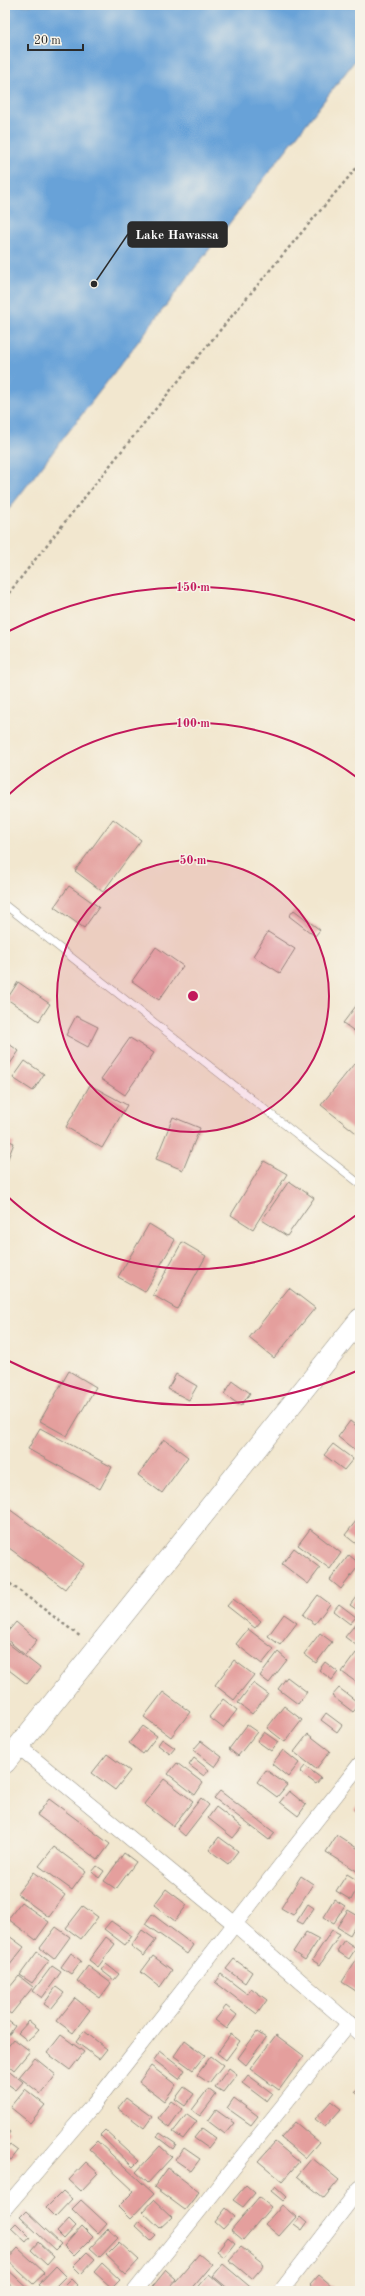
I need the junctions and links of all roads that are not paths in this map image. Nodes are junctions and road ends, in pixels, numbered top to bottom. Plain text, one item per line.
1 (5, 905) edge
2 (360, 1184) edge
3 (360, 1319) edge
4 (18, 1746) junction
5 (5, 1763) edge
6 (360, 1764) edge
7 (236, 1925) junction
8 (354, 2028) edge
9 (360, 2188) edge
10 (5, 2208) edge
11 (135, 2291) edge
12 (281, 2291) edge

1 - 2 lane
3 - 4 main road
4 - 5 main road
4 - 7 street
6 - 7 street
7 - 8 street
7 - 10 street
8 - 11 street
9 - 12 street

